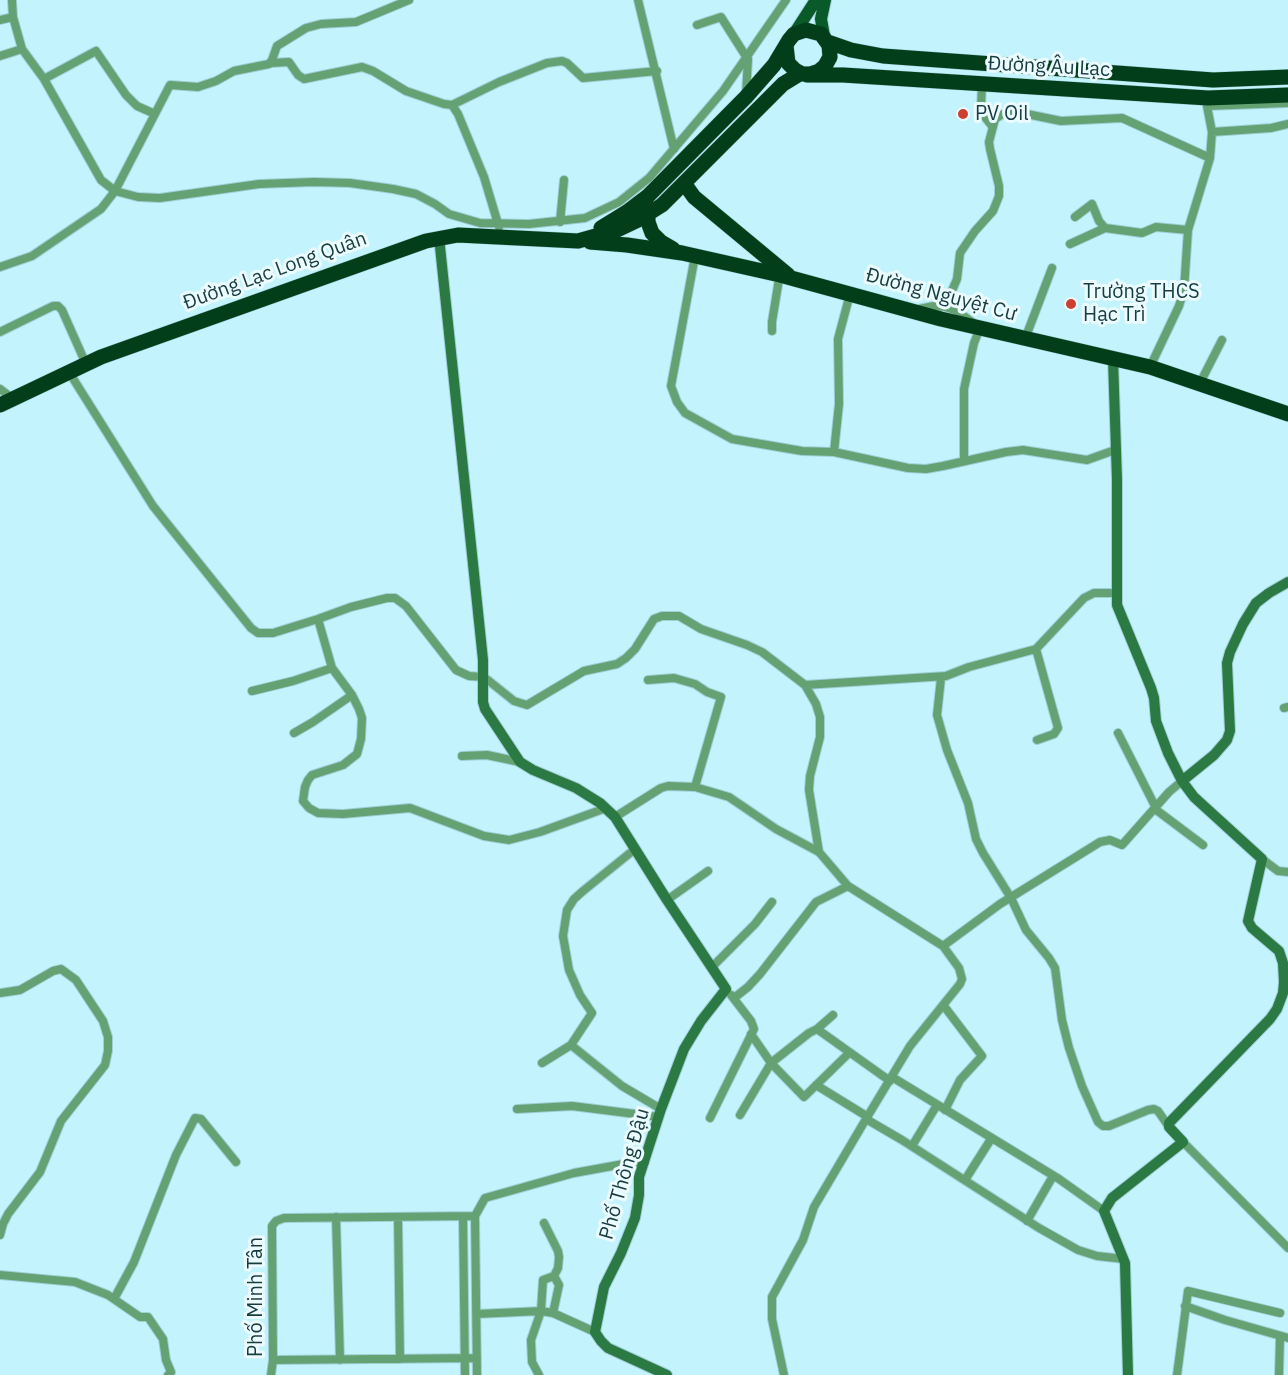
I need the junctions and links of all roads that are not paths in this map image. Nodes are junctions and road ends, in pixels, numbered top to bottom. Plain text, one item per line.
1 (12, 0) edge
2 (409, 0) edge
3 (638, 0) edge
4 (786, 0) edge
5 (818, 0) edge
6 (13, 17) junction
7 (0, 20) edge
8 (697, 25) dead end
9 (826, 39) junction
10 (790, 40) junction
11 (22, 49) junction
12 (0, 56) edge
13 (747, 58) junction
14 (271, 63) junction
15 (657, 71) junction
16 (804, 74) junction
17 (1288, 77) edge
18 (44, 79) junction
19 (982, 84) junction
20 (1288, 95) edge
21 (746, 98) junction
22 (1207, 102) junction
23 (1288, 103) edge
24 (452, 105) junction
25 (155, 114) junction
26 (1288, 124) edge
27 (992, 126) junction
28 (1212, 132) junction
29 (674, 149) junction
30 (1210, 158) junction
31 (564, 180) dead end
32 (684, 183) junction
33 (658, 186) junction
34 (115, 191) junction
35 (449, 214) junction
36 (647, 215) junction
37 (1075, 217) dead end
38 (561, 222) junction
39 (1105, 228) junction
40 (500, 230) junction
41 (1188, 230) junction
42 (458, 235) junction
43 (439, 237) junction
44 (578, 241) junction
45 (1070, 244) dead end
46 (688, 254) junction
47 (0, 267) edge
48 (1052, 268) dead end
49 (785, 275) junction
50 (850, 294) junction
51 (945, 307) junction
52 (912, 311) junction
53 (980, 328) junction
54 (772, 331) dead end
55 (0, 332) edge
56 (1025, 339) junction
57 (1222, 340) dead end
58 (1113, 359) junction
59 (86, 364) junction
60 (1150, 367) junction
61 (69, 372) junction
62 (1200, 383) junction
63 (0, 389) edge
64 (7, 402) edge
65 (1288, 414) edge
66 (1115, 450) junction
67 (834, 452) junction
68 (964, 460) junction
69 (1288, 582) edge
70 (1117, 593) junction
71 (318, 619) junction
72 (1036, 649) junction
73 (332, 668) junction
74 (484, 677) junction
75 (941, 678) junction
76 (648, 680) dead end
77 (805, 685) junction
78 (252, 691) dead end
79 (352, 695) junction
80 (294, 733) dead end
81 (1118, 733) dead end
82 (1037, 740) dead end
83 (462, 756) dead end
84 (520, 762) junction
85 (1182, 781) junction
86 (695, 787) junction
87 (606, 808) junction
88 (1155, 809) junction
89 (615, 817) junction
90 (1203, 845) dead end
91 (635, 849) junction
92 (819, 852) junction
93 (1262, 859) junction
94 (708, 871) dead end
95 (1288, 872) edge
96 (848, 886) junction
97 (1011, 898) junction
98 (667, 900) junction
99 (772, 902) dead end
100 (943, 946) junction
101 (712, 967) junction
102 (0, 993) edge
103 (730, 994) junction
104 (944, 1006) junction
105 (833, 1015) dead end
106 (817, 1029) junction
107 (751, 1034) junction
108 (571, 1045) junction
109 (849, 1053) junction
110 (542, 1062) dead end
111 (771, 1063) junction
112 (891, 1079) junction
113 (816, 1085) junction
114 (941, 1108) junction
115 (517, 1109) dead end
116 (660, 1113) junction
117 (740, 1114) dead end
118 (710, 1118) dead end
119 (867, 1118) junction
120 (1169, 1127) junction
121 (991, 1138) junction
122 (1183, 1142) junction
123 (912, 1146) junction
124 (236, 1162) dead end
125 (645, 1162) junction
126 (1053, 1176) junction
127 (965, 1180) junction
128 (1104, 1211) junction
129 (398, 1216) junction
130 (475, 1216) junction
131 (336, 1217) junction
132 (463, 1217) junction
133 (1027, 1221) junction
134 (544, 1223) dead end
135 (0, 1235) edge
136 (1288, 1248) edge
137 (1124, 1259) junction
138 (0, 1275) edge
139 (554, 1276) junction
140 (114, 1299) junction
141 (1185, 1306) junction
142 (541, 1311) junction
143 (553, 1313) junction
144 (1280, 1313) dead end
145 (477, 1314) junction
146 (595, 1332) junction
147 (1284, 1337) edge
148 (477, 1358) junction
149 (400, 1359) junction
150 (466, 1359) junction
151 (273, 1360) junction
152 (340, 1360) junction
153 (168, 1375) edge
154 (271, 1375) edge
155 (465, 1375) edge
156 (477, 1375) edge
157 (539, 1375) edge
158 (667, 1375) edge
159 (784, 1375) edge
160 (1128, 1375) edge
161 (1177, 1375) edge
162 (1279, 1375) edge

1 - 6 street
2 - 14 street
3 - 15 street
4 - 13 street
5 - 9 main road
5 - 10 main road
6 - 7 street
6 - 11 street
8 - 13 street
9 - 10 highway
9 - 16 highway
9 - 17 highway, Đường Âu Lạc
10 - 16 highway
10 - 21 highway
11 - 12 street
11 - 18 street
13 - 21 street
13 - 29 street
14 - 24 street
14 - 25 street
15 - 24 street
15 - 29 street
16 - 19 highway, Đường Âu Lạc
16 - 32 highway, Đường Lạc Long Quân
18 - 25 street
18 - 34 street
19 - 22 highway, Đường Âu Lạc
19 - 27 street
20 - 22 highway, Đường Âu Lạc
21 - 33 highway
22 - 23 street
22 - 28 street
24 - 40 street
25 - 34 street
26 - 28 street
27 - 30 street
27 - 51 street
28 - 30 street
29 - 38 street
30 - 41 street
31 - 38 street
32 - 36 highway, Đường Lạc Long Quân
32 - 49 highway
33 - 36 highway
33 - 44 highway
34 - 35 street
34 - 47 street
35 - 40 street
35 - 42 street
36 - 44 highway, Đường Lạc Long Quân
36 - 46 highway
37 - 39 street
38 - 40 street
39 - 41 street
39 - 45 street
40 - 42 highway, Đường Lạc Long Quân
40 - 44 highway, Đường Lạc Long Quân
41 - 60 street
42 - 43 highway, Đường Lạc Long Quân
43 - 59 highway, Đường Lạc Long Quân
43 - 74 street
44 - 46 highway, Đường Nguyệt Cư
46 - 49 highway, Đường Nguyệt Cư
46 - 67 street
48 - 56 street
49 - 50 highway, Đường Nguyệt Cư
49 - 54 street
50 - 52 highway, Đường Nguyệt Cư
50 - 67 street
51 - 52 street
51 - 53 street
52 - 53 highway, Đường Nguyệt Cư
53 - 56 highway, Đường Nguyệt Cư
53 - 68 street
55 - 59 street
56 - 58 highway, Đường Nguyệt Cư
57 - 62 street
58 - 60 highway, Đường Nguyệt Cư
58 - 66 street
59 - 61 highway, Đường Lạc Long Quân
60 - 62 highway, Đường Nguyệt Cư
61 - 64 highway, Đường Lạc Long Quân
61 - 71 street
62 - 65 highway, Đường Nguyệt Cư
63 - 64 street
66 - 68 street
66 - 70 street
67 - 68 street
69 - 85 street
70 - 72 street
70 - 85 street
71 - 73 street
71 - 74 street
72 - 75 street
72 - 82 street
73 - 78 street
73 - 79 street
74 - 77 street
74 - 84 street
75 - 77 street
75 - 97 street
76 - 86 street
77 - 92 street
79 - 80 street
79 - 87 street
81 - 88 street
83 - 84 street
84 - 87 street
85 - 88 street
85 - 93 street
86 - 89 street
86 - 92 street
87 - 89 street
88 - 90 street
88 - 97 street
89 - 91 street
91 - 98 street
91 - 108 street
92 - 96 street
93 - 95 street
93 - 120 street
94 - 98 street
96 - 100 street
96 - 103 street
97 - 100 street
97 - 120 street
98 - 101 street
99 - 101 street
100 - 104 street
101 - 103 street
102 - 135 street
103 - 107 street
103 - 116 street, Phố Thông Đậu
104 - 112 street
104 - 114 street
105 - 106 street
106 - 109 street
106 - 111 street
107 - 111 street
107 - 118 street
108 - 110 street
108 - 116 street
109 - 112 street
109 - 113 street
111 - 113 street
111 - 117 street
112 - 114 street
112 - 119 street
113 - 119 street
114 - 121 street
114 - 123 street
115 - 116 street
116 - 125 street, Phố Thông Đậu
119 - 123 street
119 - 159 street
120 - 122 street
121 - 126 street
121 - 127 street
122 - 128 street
122 - 136 street
123 - 127 street
124 - 140 street
125 - 130 street
125 - 146 street, Phố Thông Đậu
126 - 128 street
126 - 133 street
127 - 133 street
128 - 137 street
129 - 131 street
129 - 132 street
129 - 149 street
130 - 132 street
130 - 145 street
131 - 151 street, Phố Minh Tân
131 - 152 street
132 - 150 street
133 - 137 street
134 - 139 street
137 - 160 street
138 - 140 street
139 - 142 street
139 - 143 street
140 - 153 street
141 - 144 street
141 - 147 street
141 - 161 street
142 - 143 street
142 - 145 street
142 - 157 street
143 - 146 street
145 - 148 street
146 - 158 street
147 - 162 street
148 - 150 street
148 - 156 street
149 - 150 street
149 - 152 street
150 - 155 street
151 - 152 street
151 - 154 street, Phố Minh Tân

